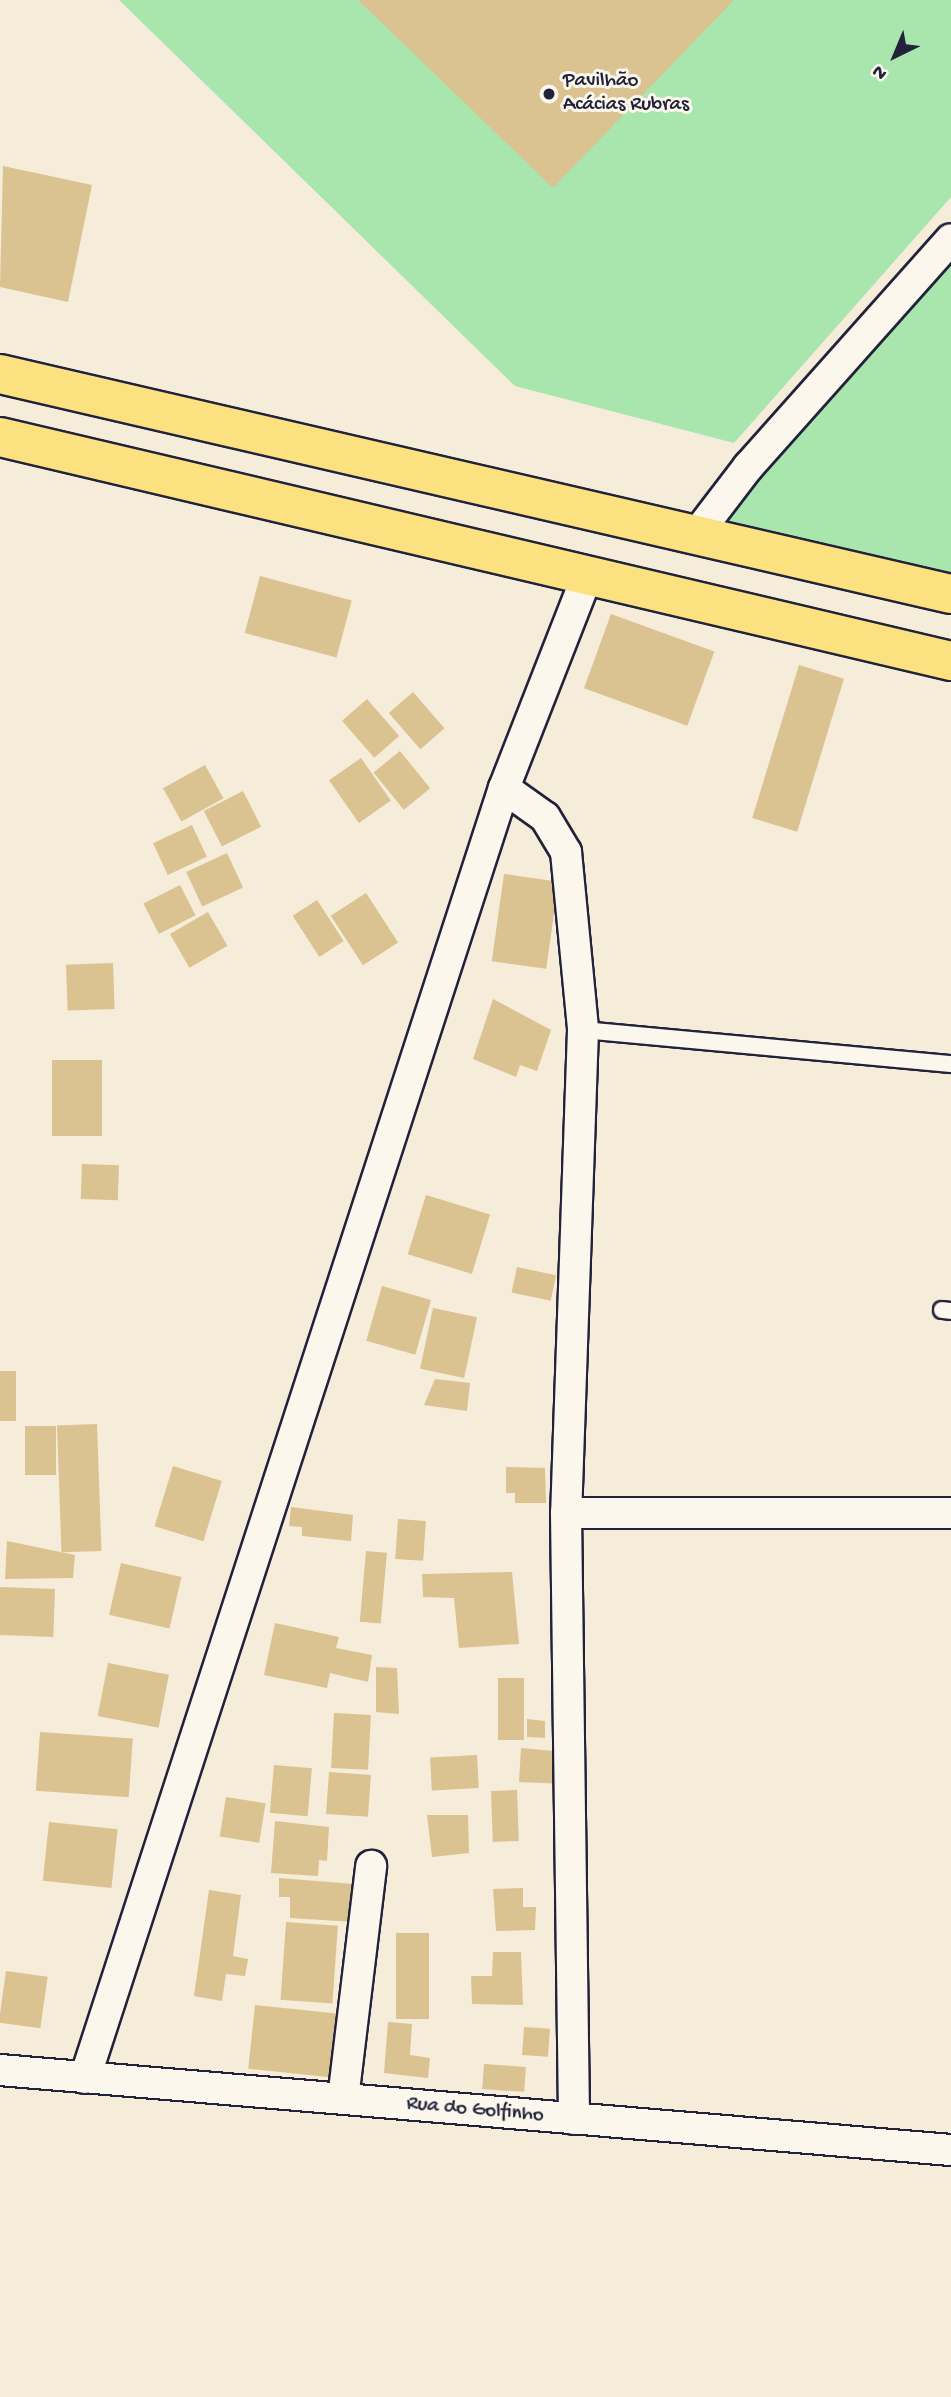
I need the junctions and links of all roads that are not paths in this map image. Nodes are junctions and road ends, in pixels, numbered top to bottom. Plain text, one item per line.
1 (951, 239) edge
2 (0, 374) edge
3 (0, 437) edge
4 (696, 535) junction
5 (587, 576) junction
6 (951, 594) edge
7 (951, 661) edge
8 (504, 788) junction
9 (583, 1030) junction
10 (951, 1064) edge
11 (566, 1513) junction
12 (951, 1513) edge
13 (371, 1866) dead end
14 (0, 2070) edge
15 (85, 2078) junction
16 (343, 2099) junction
17 (574, 2119) junction
18 (951, 2150) edge

1 - 4 street
2 - 4 main road
3 - 5 main road
4 - 6 main road
5 - 7 main road
5 - 8 street
8 - 9 street
8 - 15 street
9 - 10 lane
9 - 11 street
11 - 12 street
11 - 17 street
13 - 16 street
14 - 15 street, Rua do Golfinho
15 - 16 street, Rua do Golfinho
16 - 17 street, Rua do Golfinho
17 - 18 street, Rua do Golfinho

